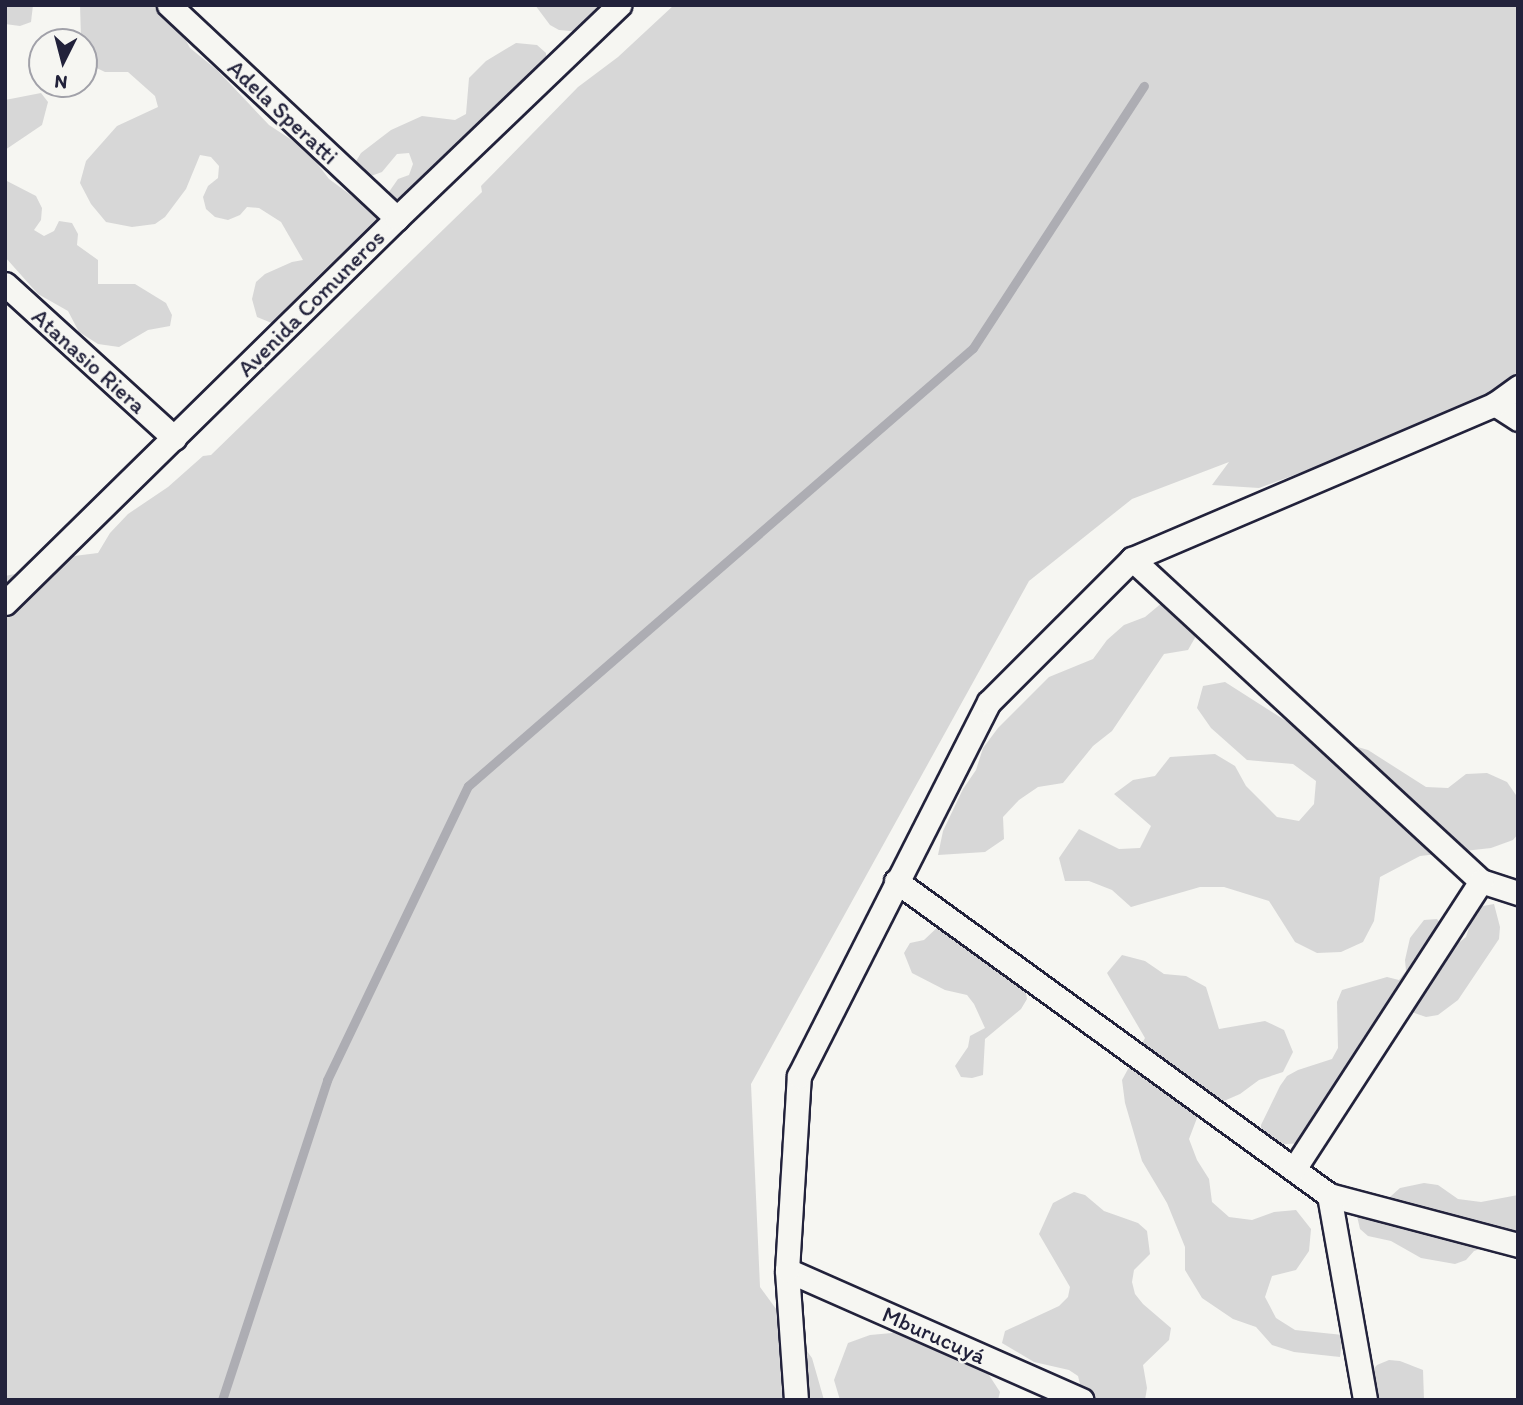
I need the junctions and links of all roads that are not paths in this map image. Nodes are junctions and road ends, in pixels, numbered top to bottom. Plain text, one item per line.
1 (620, 5) edge
2 (179, 9) edge
3 (397, 218) junction
4 (5, 284) edge
5 (1518, 387) edge
6 (1495, 404) junction
7 (1518, 419) edge
8 (174, 438) junction
9 (1132, 559) junction
10 (5, 603) edge
11 (896, 881) junction
12 (1481, 881) junction
13 (1518, 893) edge
14 (1294, 1169) junction
15 (1329, 1195) junction
16 (1518, 1245) edge
17 (787, 1270) junction
18 (796, 1400) edge
19 (1082, 1400) edge
20 (1365, 1400) edge

1 - 3 street, Avenida Comuneros
2 - 3 street, Adela Speratti
3 - 8 street, Avenida Comuneros
4 - 8 street, Atanasio Riera
5 - 6 street
6 - 7 street
6 - 9 street
8 - 10 street, Avenida Comuneros
9 - 11 street
9 - 12 street
11 - 14 street
11 - 17 street
12 - 13 street
12 - 14 street
14 - 15 street
15 - 16 street
15 - 20 street
17 - 18 street
17 - 19 street, Mburucuyá

